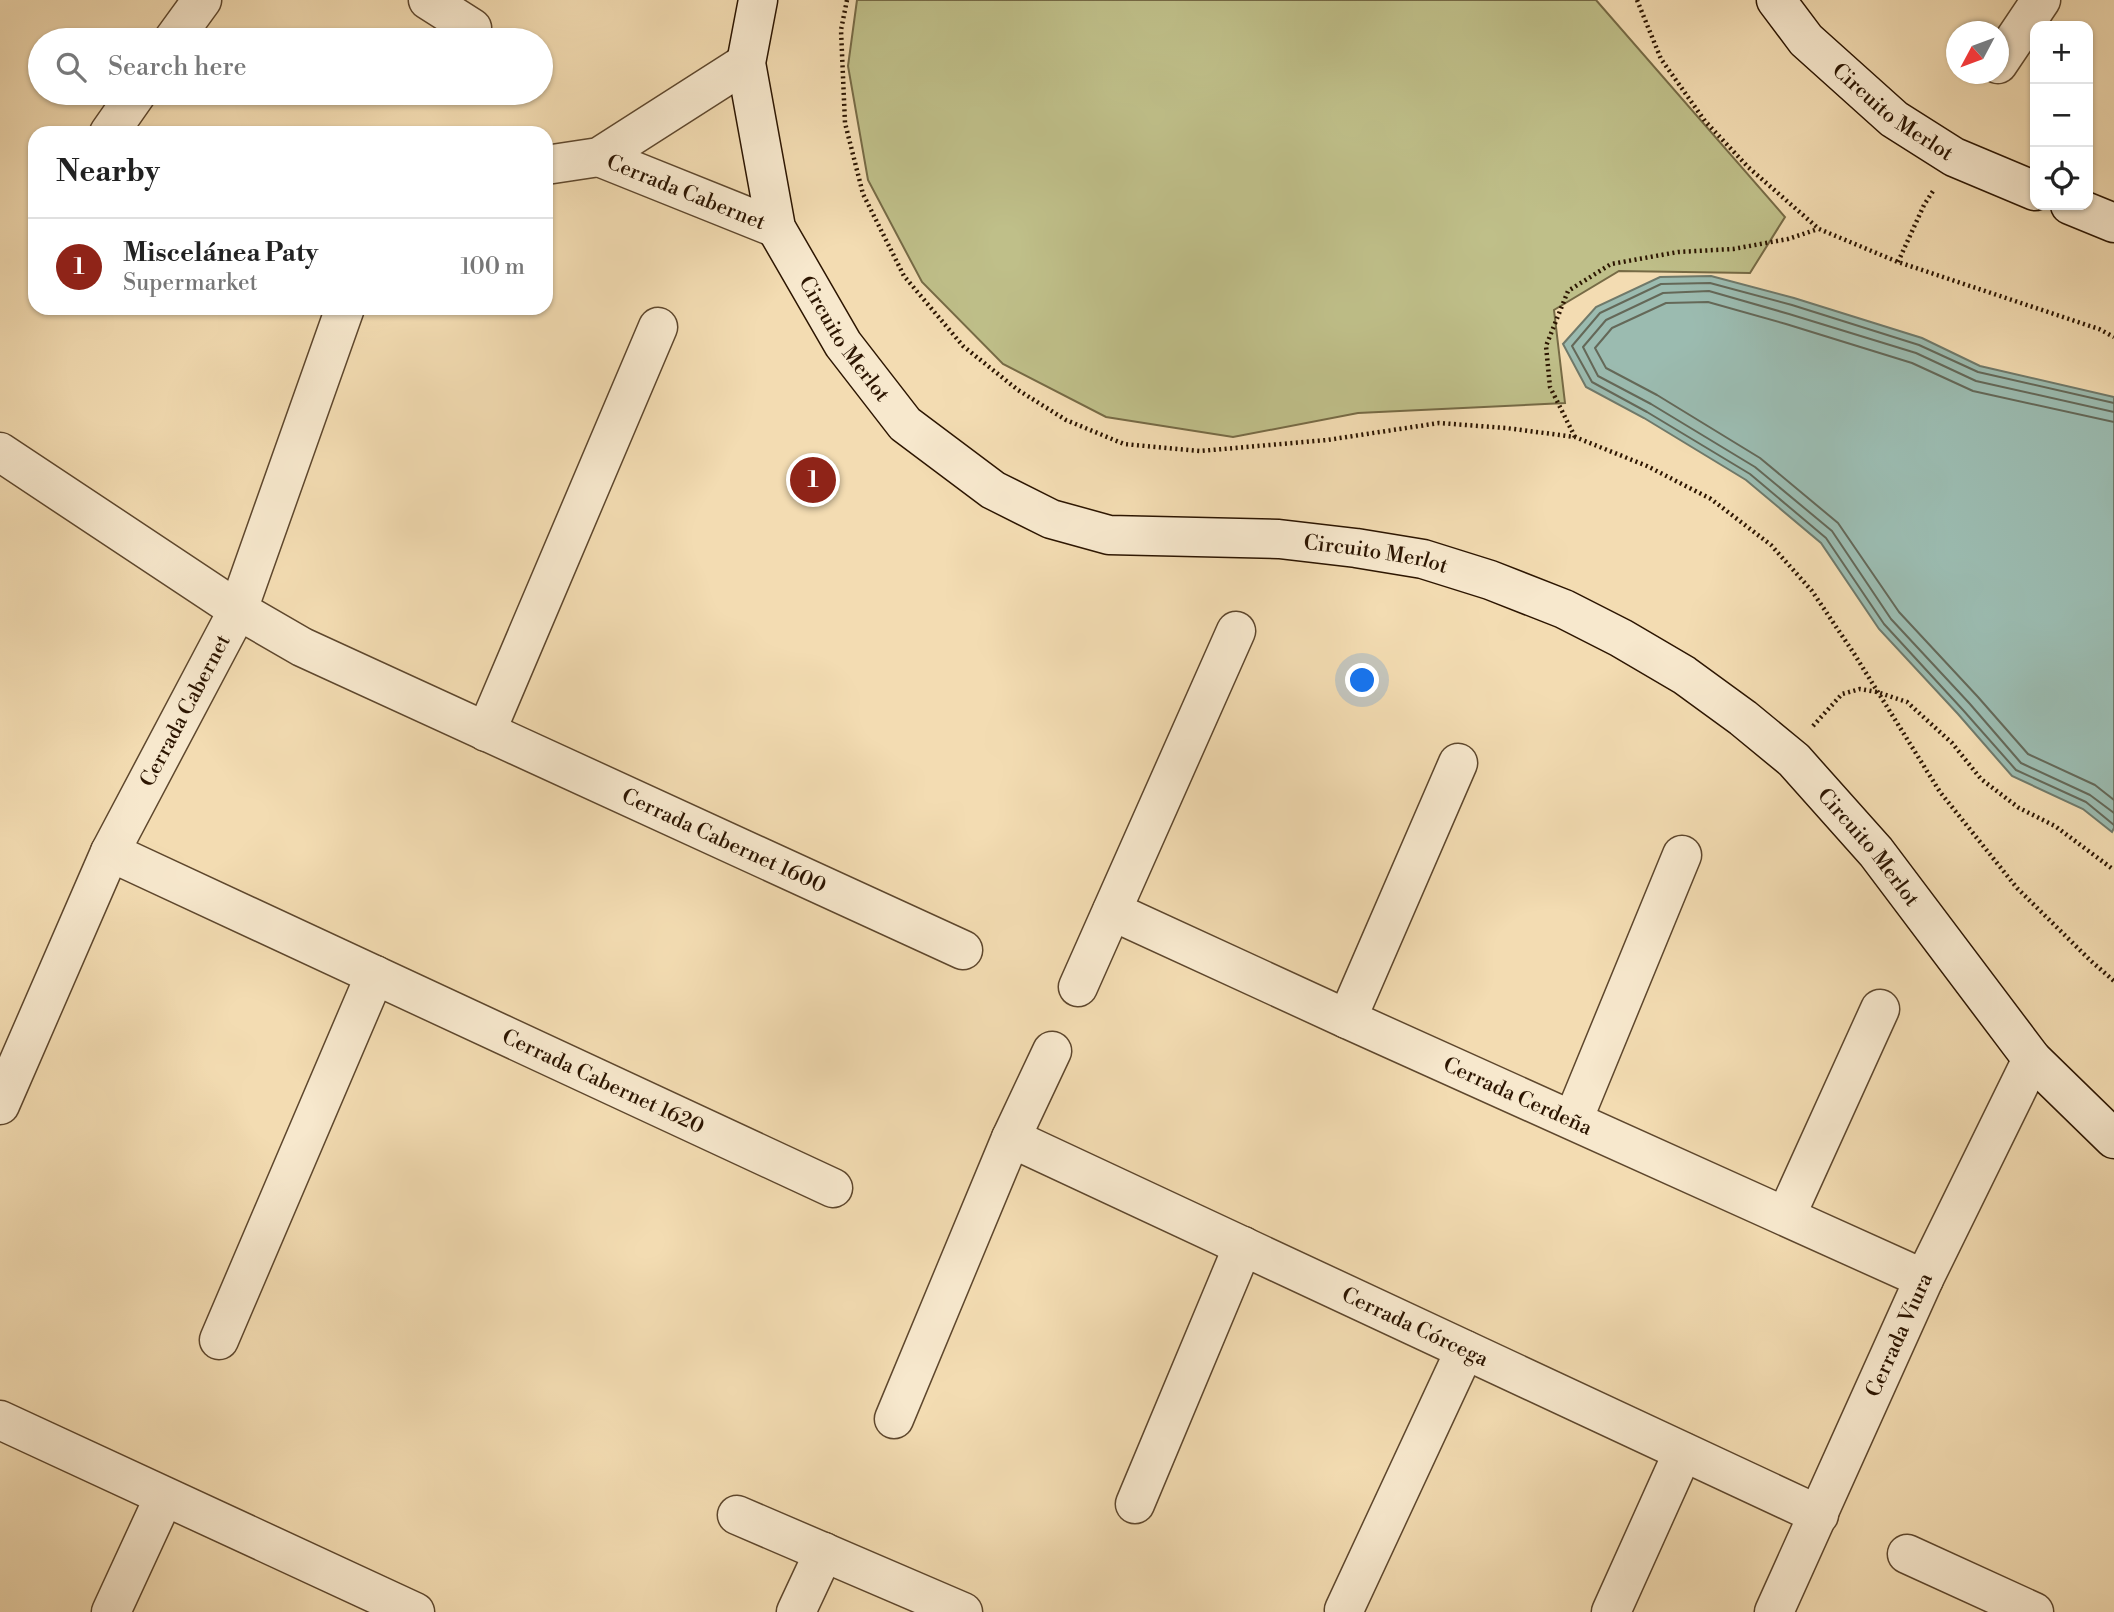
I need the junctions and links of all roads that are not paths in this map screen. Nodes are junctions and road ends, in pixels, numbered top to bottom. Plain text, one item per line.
1 (202, 0) edge
2 (428, 0) edge
3 (758, 0) edge
4 (1776, 0) edge
5 (2041, 0) edge
6 (182, 28) edge
7 (472, 28) dead end
8 (2009, 48) edge
9 (746, 63) junction
10 (129, 105) edge
11 (114, 126) edge
12 (599, 157) junction
13 (553, 164) edge
14 (2030, 189) edge
15 (2082, 210) edge
16 (2114, 223) edge
17 (776, 228) junction
18 (343, 315) edge
19 (658, 327) dead end
20 (0, 452) edge
21 (238, 610) junction
22 (1236, 631) dead end
23 (486, 732) junction
24 (1458, 763) dead end
25 (110, 852) junction
26 (1682, 855) dead end
27 (1112, 911) junction
28 (963, 950) dead end
29 (375, 975) junction
30 (1078, 987) dead end
31 (1880, 1009) dead end
32 (1347, 1019) junction
33 (1052, 1051) dead end
34 (2032, 1059) junction
35 (0, 1105) edge
36 (1573, 1120) junction
37 (1011, 1138) junction
38 (2114, 1139) edge
39 (833, 1188) dead end
40 (1786, 1216) junction
41 (1242, 1246) junction
42 (1924, 1279) junction
43 (219, 1340) dead end
44 (1465, 1350) junction
45 (894, 1419) dead end
46 (0, 1420) edge
47 (1683, 1452) junction
48 (164, 1497) junction
49 (1135, 1504) dead end
50 (737, 1515) dead end
51 (1819, 1515) junction
52 (824, 1552) junction
53 (1907, 1555) dead end
54 (1344, 1610) dead end
55 (111, 1612) edge
56 (415, 1612) edge
57 (796, 1612) edge
58 (962, 1612) edge
59 (1611, 1612) edge
60 (1774, 1612) edge
61 (2034, 1612) edge

1 - 6 street
2 - 7 street
3 - 9 street, Circuito Merlot
4 - 14 street, Circuito Merlot
5 - 8 street
9 - 12 street, Cerrada Cabernet
9 - 17 street, Circuito Merlot
10 - 11 street
12 - 13 street, Cerrada Cabernet
12 - 17 street, Cerrada Cabernet
15 - 16 street
17 - 34 street, Circuito Merlot
18 - 21 street, Cerrada Cabernet
19 - 23 street
20 - 21 street, Cerrada Cabernet 1600
21 - 23 street, Cerrada Cabernet 1600
21 - 25 street, Cerrada Cabernet
22 - 27 street
23 - 28 street, Cerrada Cabernet 1600
24 - 32 street
25 - 29 street, Cerrada Cabernet 1620
25 - 35 street, Cerrada Cabernet
26 - 36 street
27 - 30 street
27 - 32 street, Cerrada Cerdeña
29 - 39 street, Cerrada Cabernet 1620
29 - 43 street
31 - 40 street
32 - 36 street, Cerrada Cerdeña
33 - 37 street
34 - 38 street, Circuito Merlot
34 - 42 street, Cerrada Viura
36 - 40 street, Cerrada Cerdeña
37 - 41 street, Cerrada Córcega
37 - 45 street
40 - 42 street, Cerrada Cerdeña
41 - 44 street, Cerrada Córcega
41 - 49 street
42 - 51 street, Cerrada Viura
44 - 47 street, Cerrada Córcega
44 - 54 street
46 - 48 street
47 - 51 street, Cerrada Córcega
47 - 59 street
48 - 55 street
48 - 56 street
50 - 52 street
51 - 60 street, Cerrada Viura
52 - 57 street
52 - 58 street
53 - 61 street

